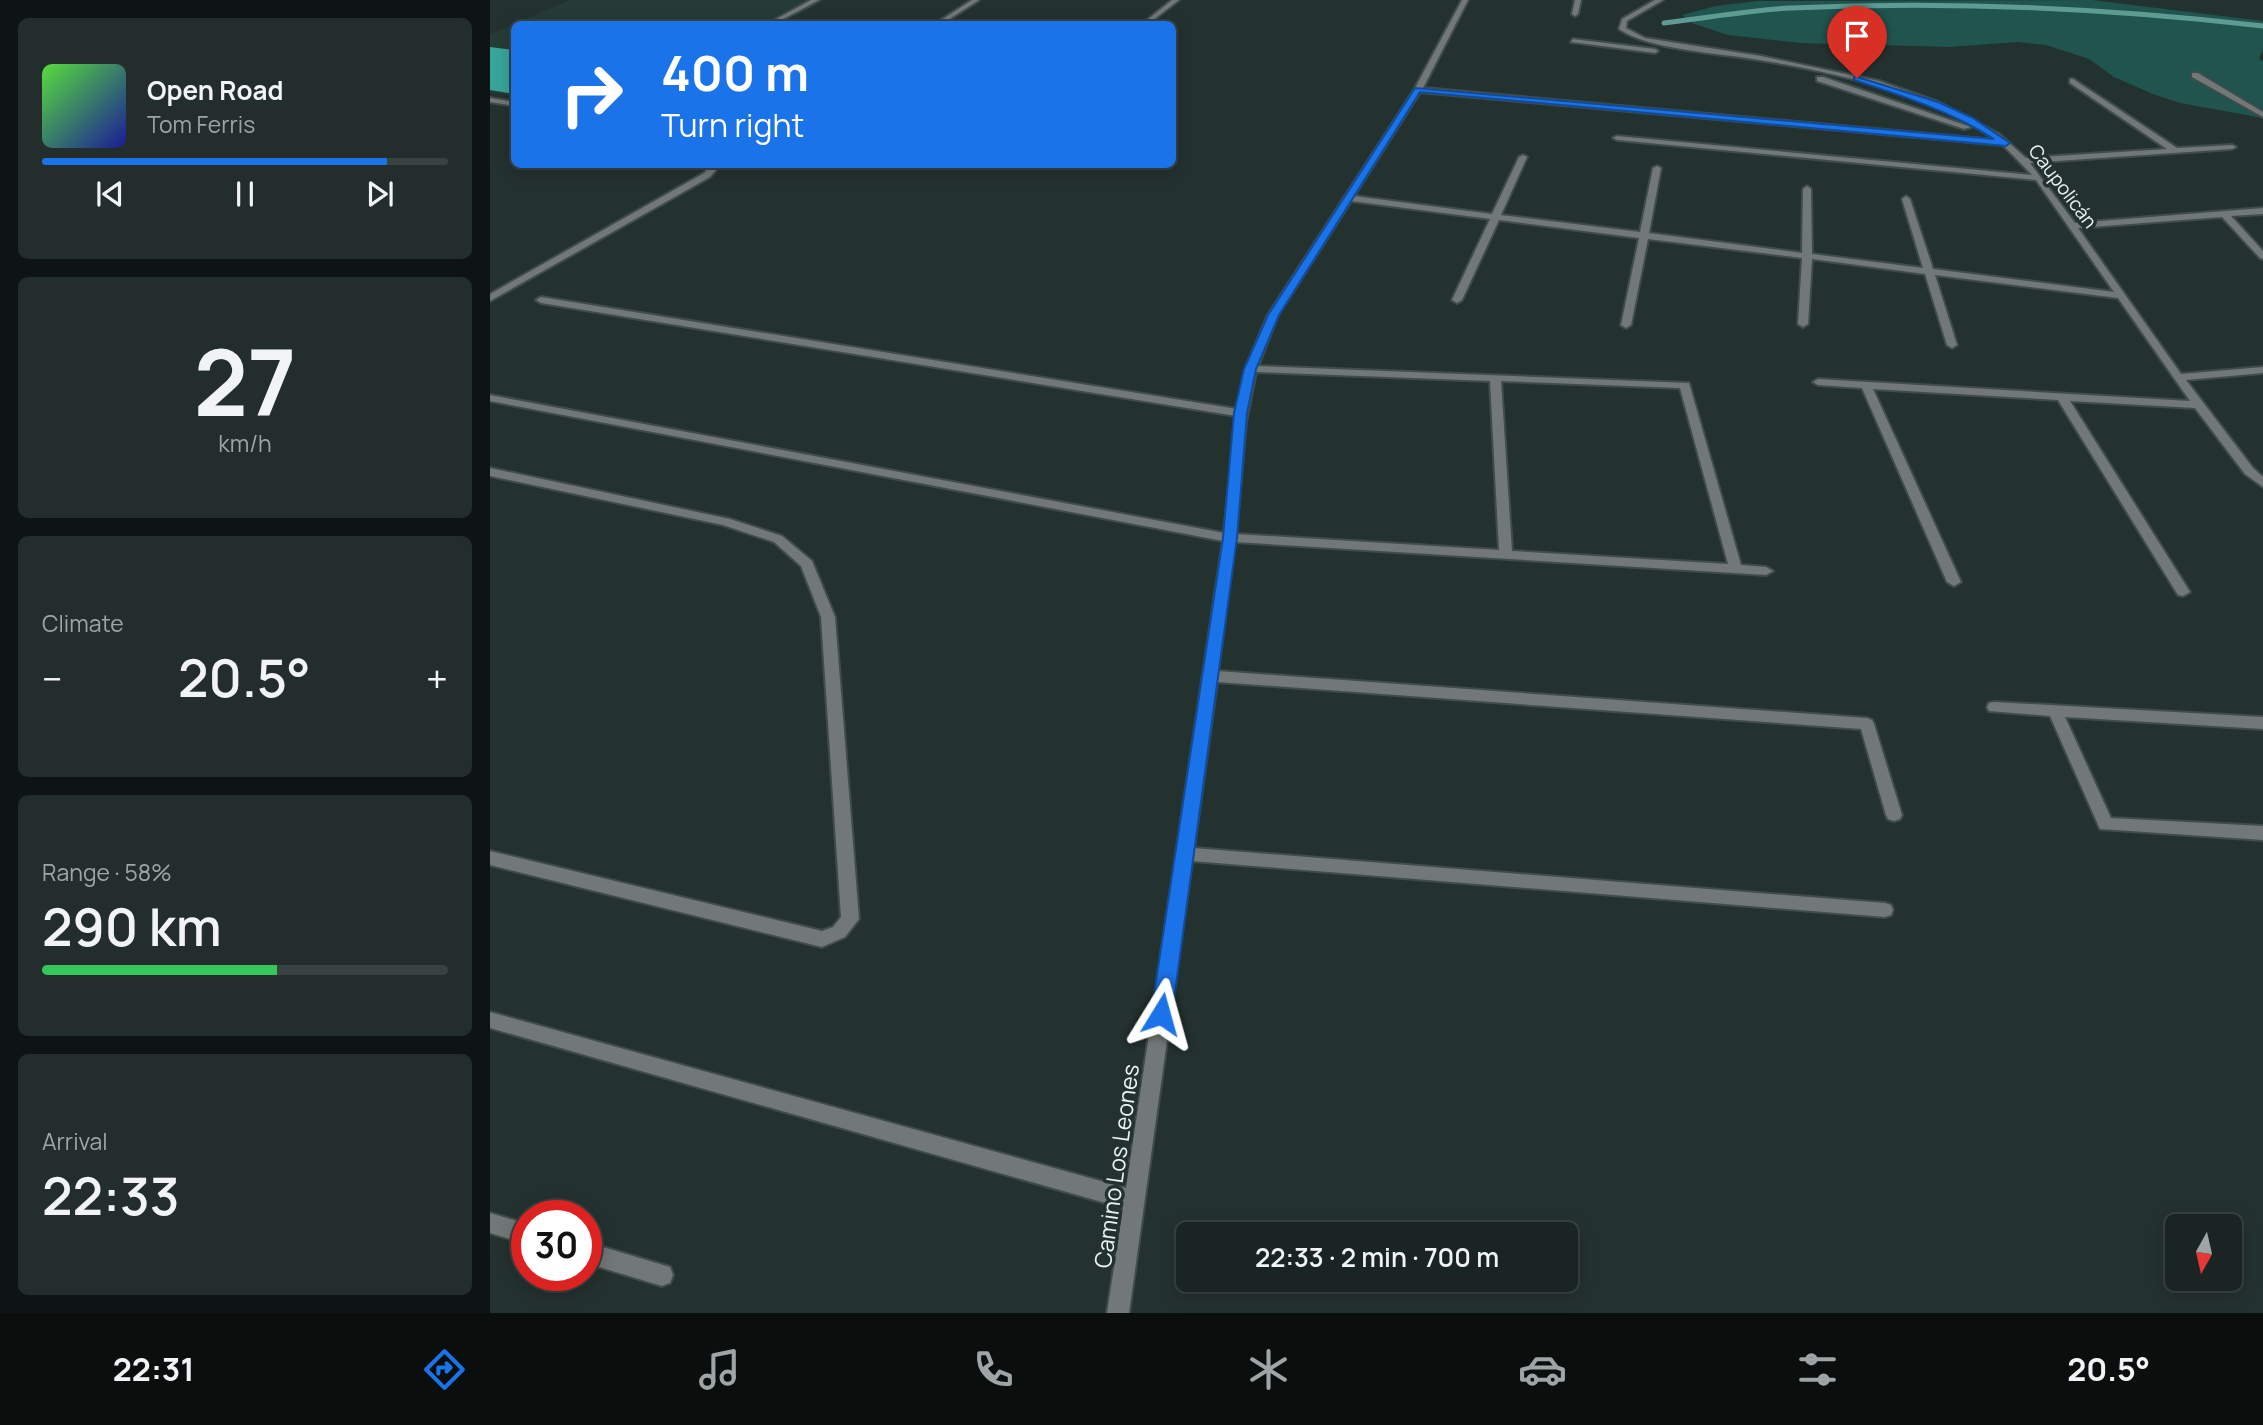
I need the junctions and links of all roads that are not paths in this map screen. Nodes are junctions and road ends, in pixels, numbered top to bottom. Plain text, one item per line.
1 (817, 0) edge
2 (976, 0) edge
3 (1176, 0) edge
4 (1465, 0) edge
5 (1578, 0) edge
6 (1660, 0) edge
7 (1575, 14) dead end
8 (776, 21) edge
9 (943, 21) edge
10 (1149, 21) edge
11 (1573, 41) dead end
12 (2194, 75) dead end
13 (2073, 81) dead end
14 (1418, 90) junction
15 (490, 100) edge
16 (511, 104) edge
17 (2263, 115) edge
18 (1985, 129) junction
19 (1617, 138) dead end
20 (2006, 143) junction
21 (2232, 146) dead end
22 (2174, 150) junction
23 (1523, 157) dead end
24 (2025, 161) junction
25 (713, 168) edge
26 (1657, 169) dead end
27 (2039, 178) junction
28 (1807, 189) dead end
29 (1348, 198) junction
30 (1906, 199) dead end
31 (2263, 211) edge
32 (2224, 214) junction
33 (1495, 217) junction
34 (2073, 226) junction
35 (1644, 236) junction
36 (2263, 256) edge
37 (1807, 257) junction
38 (1928, 272) junction
39 (2122, 296) junction
40 (490, 298) edge
41 (541, 300) dead end
42 (1457, 300) dead end
43 (1803, 324) dead end
44 (1626, 325) dead end
45 (1952, 345) dead end
46 (1250, 369) junction
47 (2263, 370) edge
48 (2179, 377) junction
49 (1495, 379) junction
50 (1818, 382) dead end
51 (1866, 385) junction
52 (2062, 397) junction
53 (490, 398) edge
54 (2198, 405) junction
55 (1240, 413) junction
56 (490, 472) edge
57 (2263, 483) edge
58 (1230, 538) junction
59 (1506, 554) junction
60 (1736, 569) junction
61 (1766, 571) dead end
62 (1954, 582) dead end
63 (2183, 592) dead end
64 (1210, 676) junction
65 (1994, 707) dead end
66 (2055, 710) junction
67 (2263, 723) edge
68 (1894, 816) dead end
69 (2263, 833) edge
70 (1185, 854) junction
71 (490, 858) edge
72 (1885, 910) dead end
73 (490, 1020) edge
74 (1135, 1201) junction
75 (490, 1223) edge
76 (511, 1229) edge
77 (602, 1257) edge
78 (662, 1275) dead end
79 (1118, 1313) edge

1 - 8 street
2 - 9 street
3 - 10 street
4 - 14 street, Camino Los Leones
5 - 7 street
6 - 18 street, Caupolicán
11 - 18 street
12 - 17 street
13 - 22 street
14 - 20 street
14 - 29 street, Camino Los Leones
15 - 16 street
18 - 20 street, Caupolicán
19 - 27 street
20 - 24 street, Caupolicán
21 - 22 street
22 - 24 street
23 - 33 street
24 - 27 street, Caupolicán
25 - 40 street
26 - 35 street
27 - 34 street, Caupolicán
28 - 37 street
29 - 33 street
29 - 46 street, Camino Los Leones
30 - 38 street
31 - 32 street
32 - 34 street
32 - 36 street
33 - 35 street
33 - 42 street
34 - 39 street, Caupolicán
35 - 37 street
35 - 44 street
37 - 38 street
37 - 43 street
38 - 39 street
38 - 45 street
39 - 48 street, Caupolicán
41 - 55 street
46 - 49 street
46 - 55 street, Camino Los Leones
47 - 48 street
48 - 54 street, Caupolicán
49 - 59 street
49 - 60 street
50 - 51 street
51 - 52 street
51 - 62 street
52 - 54 street
52 - 63 street
53 - 58 street
54 - 57 street, Caupolicán
55 - 58 street, Camino Los Leones
56 - 71 street
58 - 59 street
58 - 64 street, Camino Los Leones
59 - 60 street
60 - 61 street
64 - 68 street
64 - 70 street, Camino Los Leones
65 - 66 street
66 - 67 street
66 - 69 street
70 - 72 street
70 - 74 street, Camino Los Leones
73 - 74 street
74 - 79 street, Camino Los Leones
75 - 76 street
77 - 78 street

